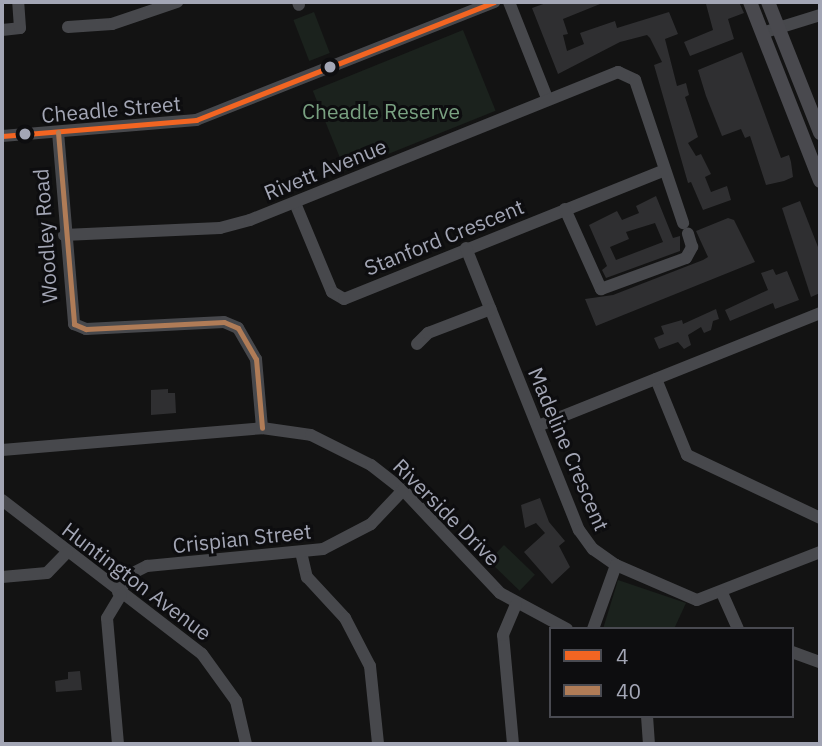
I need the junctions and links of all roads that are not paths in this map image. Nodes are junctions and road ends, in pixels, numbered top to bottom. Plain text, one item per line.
1 (19, 2) edge
2 (177, 2) edge
3 (494, 2) edge
4 (509, 2) edge
5 (750, 2) edge
6 (768, 2) edge
7 (820, 15) edge
8 (777, 26) junction
9 (68, 27) dead end
10 (2, 30) edge
11 (762, 33) junction
12 (547, 98) junction
13 (58, 132) junction
14 (820, 133) edge
15 (2, 136) edge
16 (662, 171) junction
17 (820, 181) edge
18 (295, 203) junction
19 (565, 209) junction
20 (64, 235) junction
21 (466, 248) junction
22 (491, 309) junction
23 (820, 313) edge
24 (417, 344) dead end
25 (656, 379) junction
26 (538, 426) junction
27 (262, 429) junction
28 (2, 450) edge
29 (403, 490) junction
30 (2, 500) edge
31 (820, 518) edge
32 (301, 552) junction
33 (820, 552) edge
34 (66, 553) junction
35 (615, 565) junction
36 (2, 577) edge
37 (722, 593) junction
38 (120, 594) junction
39 (516, 605) junction
40 (564, 627) edge
41 (594, 627) edge
42 (737, 627) edge
43 (794, 653) edge
44 (820, 662) edge
45 (647, 718) edge
46 (118, 744) edge
47 (246, 744) edge
48 (378, 744) edge
49 (513, 744) edge
50 (649, 744) edge

1 - 10 street
2 - 9 street
3 - 13 street, Cheadle Street
4 - 12 street
5 - 11 main road
6 - 8 main road
7 - 8 street
8 - 11 street
8 - 14 main road
11 - 17 main road
12 - 16 street, Rivett Avenue
12 - 18 street, Rivett Avenue
13 - 15 street, Cheadle Street
13 - 20 street, Woodley Road
16 - 19 street, Stanford Crescent
16 - 19 street
18 - 20 street, Rivett Avenue
18 - 21 street, Stanford Crescent
19 - 21 street, Stanford Crescent
20 - 27 street, Woodley Road
21 - 22 street, Madeline Crescent
22 - 24 street
22 - 26 street, Madeline Crescent
23 - 25 street
25 - 26 street
25 - 31 street
26 - 35 street, Madeline Crescent
27 - 28 street, Riverside Drive
27 - 29 street, Riverside Drive
29 - 32 street, Crispian Street
29 - 39 street, Riverside Drive
30 - 34 street, Huntington Avenue
32 - 38 street, Crispian Street
32 - 48 street
33 - 37 street, Madeline Crescent
34 - 36 street
34 - 38 street, Huntington Avenue
35 - 37 street, Madeline Crescent
35 - 41 street
37 - 42 street
38 - 46 street
38 - 47 street, Huntington Avenue
39 - 40 street, Riverside Drive
39 - 49 street
43 - 44 street
45 - 50 street

